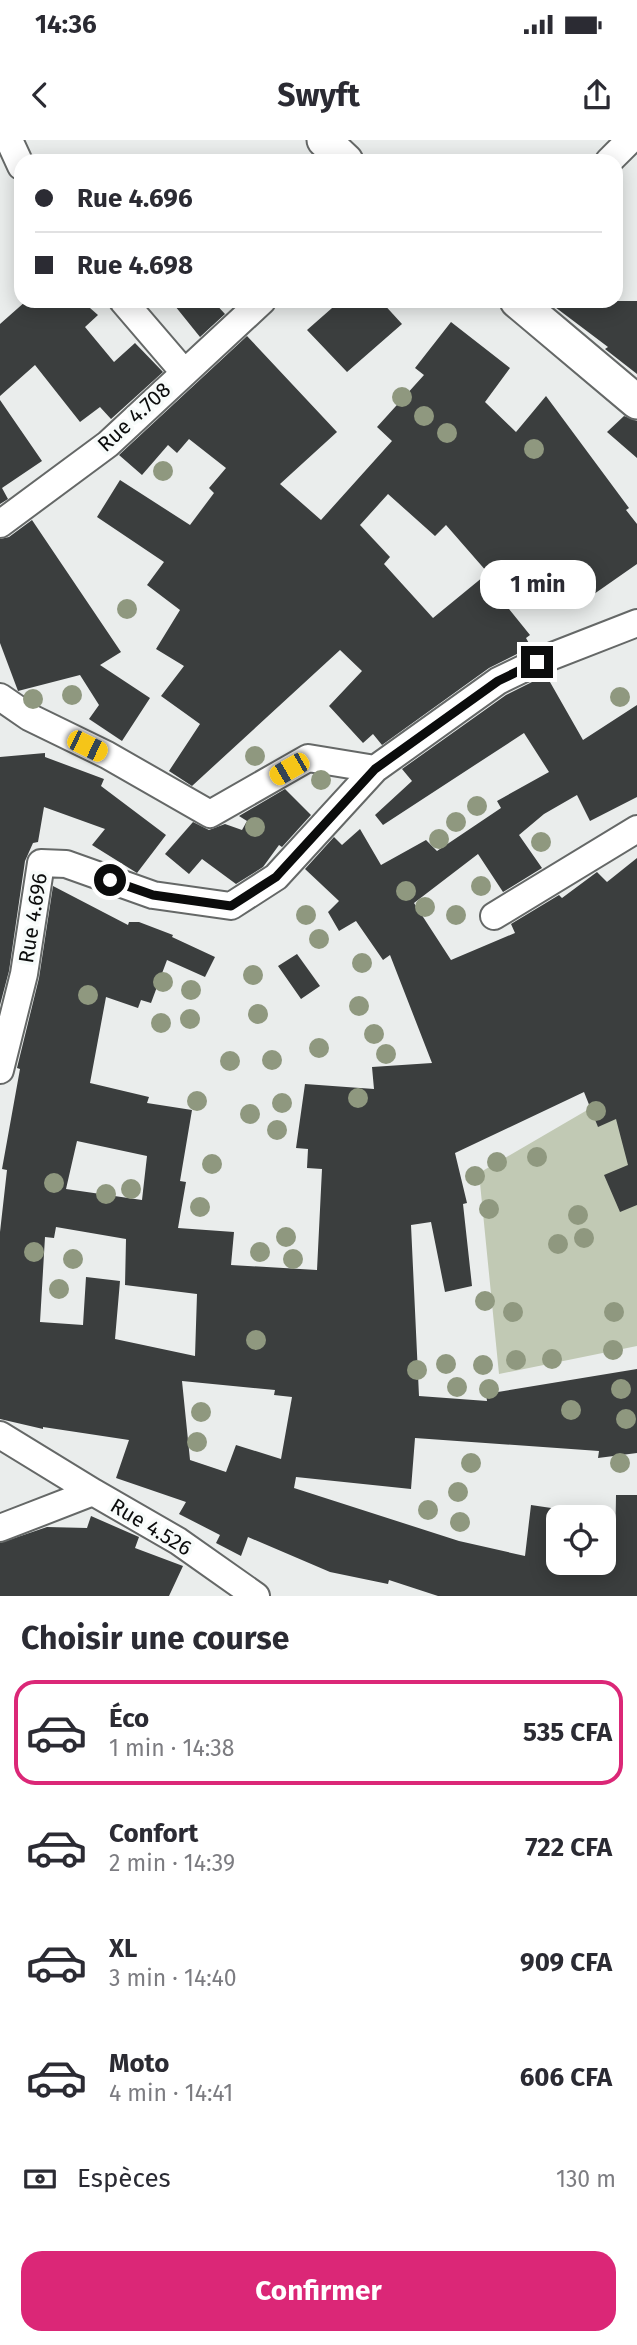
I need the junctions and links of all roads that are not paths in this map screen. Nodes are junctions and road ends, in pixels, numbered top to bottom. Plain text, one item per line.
1 (324, 140) edge
2 (630, 140) edge
3 (339, 154) edge
4 (617, 154) edge
5 (129, 308) edge
6 (254, 308) edge
7 (525, 308) edge
8 (183, 371) junction
9 (637, 402) edge
10 (0, 524) edge
11 (637, 624) edge
12 (0, 696) edge
13 (375, 769) junction
14 (637, 829) edge
15 (494, 915) dead end
16 (0, 1070) edge
17 (0, 1434) edge
18 (93, 1492) junction
19 (0, 1528) edge
20 (256, 1596) edge

1 - 3 street
2 - 4 street
5 - 8 street
6 - 8 street, Rue 4.708
7 - 9 street
8 - 10 street, Rue 4.708
11 - 13 street
12 - 13 street
13 - 16 street, Rue 4.696
14 - 15 street
17 - 18 street
18 - 19 street, Rue 4.526
18 - 20 street, Rue 4.526

